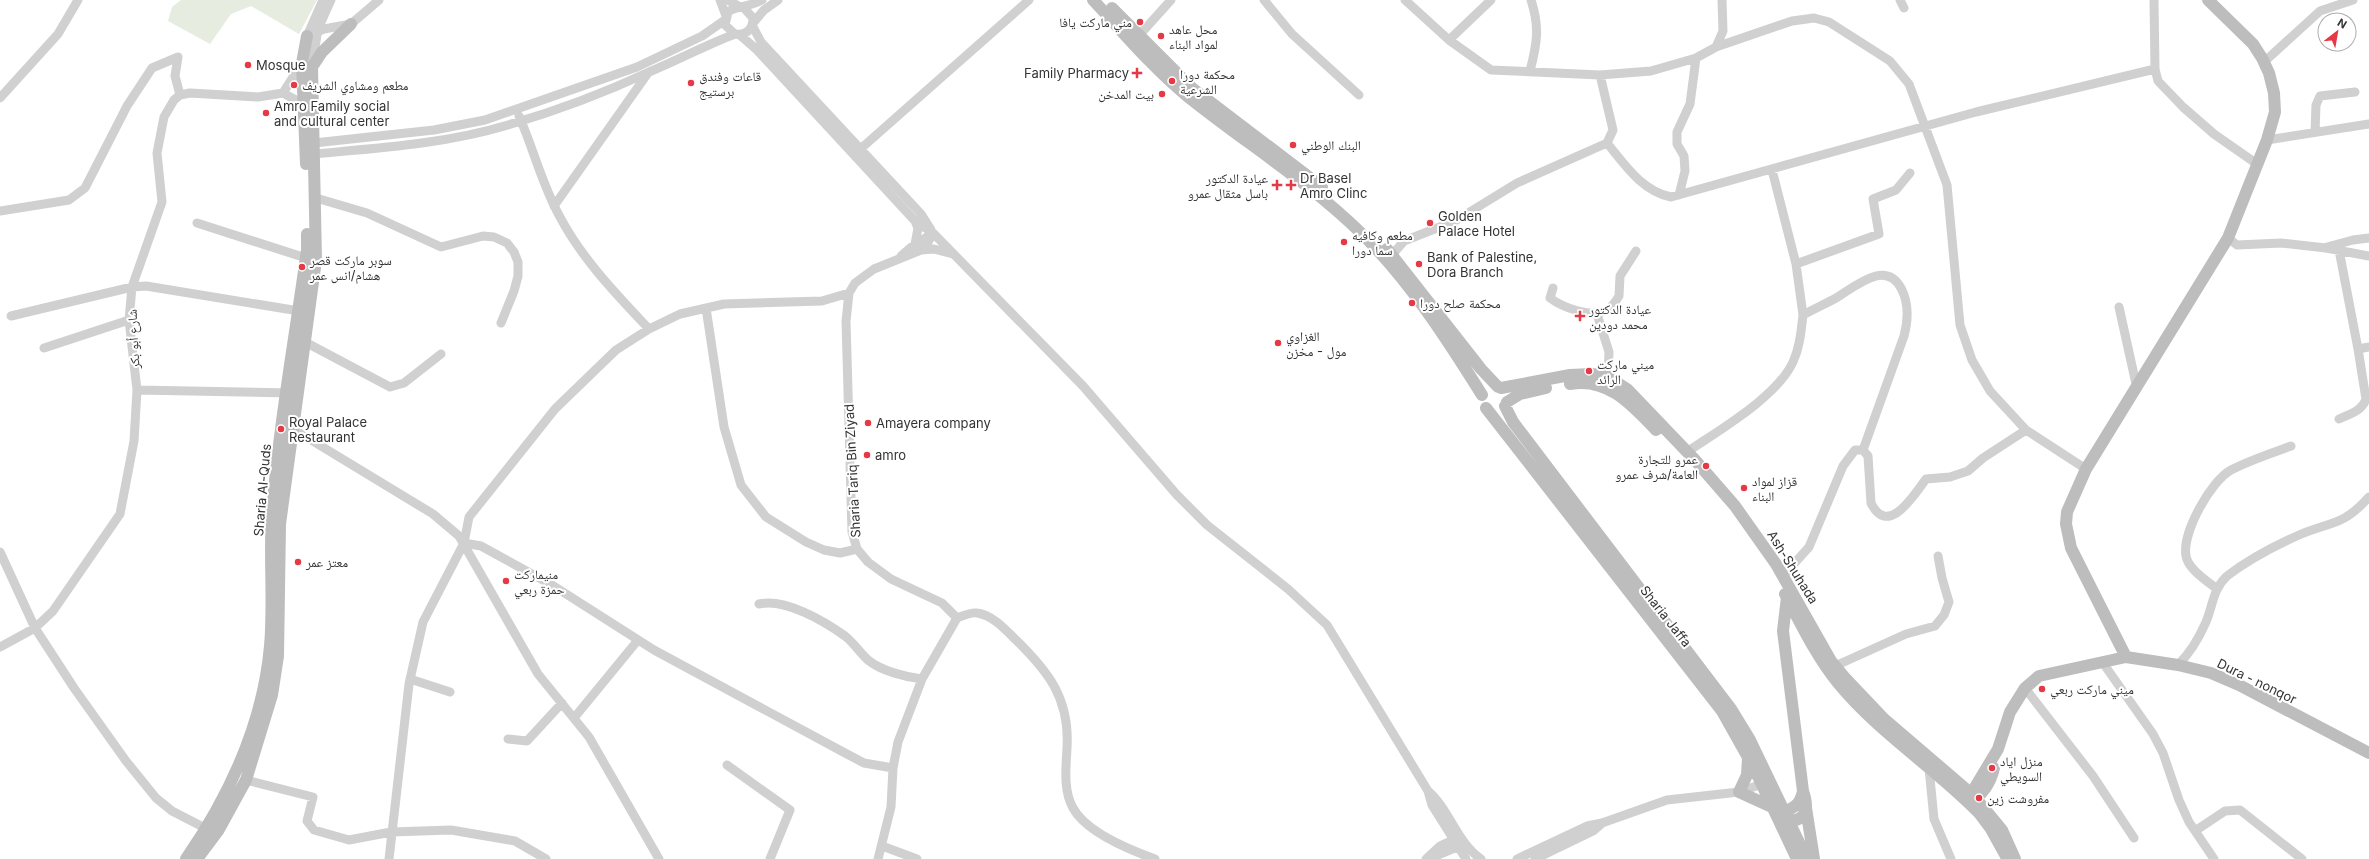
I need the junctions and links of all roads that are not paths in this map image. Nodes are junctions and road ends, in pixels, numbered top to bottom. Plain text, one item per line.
1 (78, 0) edge
2 (323, 0) edge
3 (331, 0) edge
4 (379, 0) edge
5 (720, 0) edge
6 (728, 0) edge
7 (762, 0) edge
8 (778, 0) edge
9 (1029, 0) edge
10 (1093, 0) edge
11 (1105, 0) edge
12 (1171, 0) edge
13 (1264, 0) edge
14 (1405, 0) edge
15 (1491, 0) edge
16 (1531, 0) edge
17 (1722, 0) edge
18 (2154, 0) edge
19 (2208, 0) edge
20 (2353, 0) edge
21 (742, 7) junction
22 (725, 18) junction
23 (351, 24) junction
24 (753, 24) junction
25 (312, 34) junction
26 (737, 35) junction
27 (1136, 39) junction
28 (1449, 40) junction
29 (1716, 47) junction
30 (1696, 58) junction
31 (2264, 62) junction
32 (307, 65) junction
33 (2154, 70) junction
34 (1530, 71) junction
35 (648, 73) junction
36 (1600, 76) junction
37 (2356, 92) dead end
38 (283, 93) junction
39 (180, 95) junction
40 (1359, 95) dead end
41 (0, 98) edge
42 (303, 104) junction
43 (517, 109) junction
44 (522, 121) junction
45 (2369, 124) edge
46 (1926, 127) junction
47 (2315, 132) junction
48 (2267, 140) junction
49 (1607, 143) junction
50 (311, 149) junction
51 (857, 152) junction
52 (2257, 164) junction
53 (1772, 170) junction
54 (1910, 173) dead end
55 (1679, 195) junction
56 (316, 198) junction
57 (554, 206) junction
58 (0, 212) edge
59 (915, 221) junction
60 (198, 223) dead end
61 (933, 233) junction
62 (2228, 238) junction
63 (2369, 238) edge
64 (918, 247) junction
65 (2326, 248) junction
66 (2339, 250) junction
67 (1636, 251) dead end
68 (954, 255) junction
69 (1392, 255) junction
70 (2369, 256) edge
71 (306, 258) junction
72 (1796, 264) junction
73 (132, 287) junction
74 (1553, 288) dead end
75 (849, 293) junction
76 (2119, 307) dead end
77 (706, 308) junction
78 (299, 311) junction
79 (1597, 314) junction
80 (1804, 315) junction
81 (11, 316) dead end
82 (129, 320) junction
83 (501, 322) dead end
84 (649, 329) junction
85 (305, 342) junction
86 (2369, 347) edge
87 (44, 348) dead end
88 (2358, 349) junction
89 (441, 354) dead end
90 (1608, 377) junction
91 (2136, 384) junction
92 (1500, 387) junction
93 (137, 390) junction
94 (292, 394) junction
95 (1482, 395) junction
96 (1506, 404) junction
97 (1486, 408) junction
98 (2340, 419) dead end
99 (288, 426) junction
100 (2026, 430) junction
101 (2291, 446) dead end
102 (1863, 450) junction
103 (1687, 452) junction
104 (2086, 469) junction
105 (2369, 497) edge
106 (464, 543) junction
107 (857, 549) junction
108 (0, 552) edge
109 (1938, 556) dead end
110 (1783, 576) junction
111 (2217, 589) junction
112 (1788, 592) junction
113 (759, 604) dead end
114 (956, 618) junction
115 (35, 628) junction
116 (638, 640) junction
117 (0, 647) edge
118 (2126, 657) junction
119 (2103, 663) junction
120 (2178, 665) junction
121 (1835, 666) junction
122 (410, 679) junction
123 (922, 679) junction
124 (2024, 688) junction
125 (450, 692) dead end
126 (562, 702) junction
127 (574, 718) junction
128 (508, 739) dead end
129 (2369, 753) edge
130 (1747, 756) junction
131 (727, 765) dead end
132 (893, 768) junction
133 (1929, 768) junction
134 (246, 780) junction
135 (1767, 785) junction
136 (1428, 791) junction
137 (1802, 791) junction
138 (1739, 792) junction
139 (1971, 797) junction
140 (1806, 808) junction
141 (1781, 815) junction
142 (207, 829) junction
143 (2195, 831) junction
144 (391, 832) junction
145 (1462, 837) junction
146 (2134, 838) dead end
147 (1454, 843) junction
148 (882, 846) junction
149 (1543, 854) edge
150 (186, 859) edge
151 (197, 859) edge
152 (389, 859) edge
153 (546, 859) edge
154 (659, 859) edge
155 (770, 859) edge
156 (878, 859) edge
157 (917, 859) edge
158 (1154, 859) edge
159 (1427, 859) edge
160 (1466, 859) edge
161 (1481, 859) edge
162 (1517, 859) edge
163 (1535, 859) edge
164 (1797, 859) edge
165 (1807, 859) edge
166 (1814, 859) edge
167 (1951, 859) edge
168 (2007, 859) edge
169 (2015, 859) edge
170 (2214, 859) edge
171 (2302, 859) edge

1 - 41 street
2 - 25 street
3 - 25 street
4 - 23 street
5 - 22 street
6 - 21 street
7 - 21 street
8 - 24 street
9 - 51 street
10 - 27 street
11 - 27 street
12 - 27 street
13 - 40 street
14 - 28 street
15 - 28 street
16 - 34 street
17 - 29 street
18 - 33 street
19 - 31 street
20 - 31 street
21 - 22 street
21 - 24 street
22 - 26 street
22 - 43 street
23 - 25 street
23 - 32 street
24 - 26 street
24 - 51 street
25 - 32 street, Sharia Al-Quds
26 - 35 street
26 - 51 street
27 - 69 street
27 - 95 street
28 - 34 street
29 - 30 street
29 - 46 street
30 - 36 street
30 - 55 street
31 - 48 street
32 - 38 street
32 - 42 street, Sharia Al-Quds
32 - 50 street, Sharia Al-Quds
33 - 46 street
33 - 52 street
34 - 36 street
35 - 44 street
35 - 57 street
36 - 49 street
37 - 47 street
38 - 39 street
38 - 42 street
39 - 58 street
39 - 73 street, شارع أبو بكر
42 - 50 street, Sharia Al-Quds
43 - 44 street
43 - 50 street
44 - 50 street
44 - 57 street
45 - 47 street
46 - 53 street
46 - 100 street
47 - 48 street
48 - 52 street
49 - 55 street
49 - 69 street
50 - 56 street, Sharia Al-Quds
50 - 71 street, Sharia Al-Quds
51 - 59 street
51 - 61 street
52 - 62 street
53 - 55 street
53 - 72 street
54 - 72 street
56 - 83 street
56 - 85 street, Sharia Al-Quds
57 - 84 street
59 - 61 street
59 - 64 street
60 - 71 street
61 - 64 street
61 - 68 street
62 - 65 street
62 - 91 street
63 - 65 street
64 - 68 street
64 - 75 street
65 - 66 street
66 - 70 street
66 - 88 street
67 - 79 street
68 - 136 street
69 - 92 street
71 - 78 street, Sharia Al-Quds
72 - 80 street
73 - 78 street
73 - 81 street
73 - 82 street, شارع أبو بكر
74 - 79 street
75 - 77 street
75 - 107 street, Sharia Tariq Bin Ziyad
76 - 91 street
77 - 84 street
77 - 107 street
78 - 94 street, Sharia Al-Quds
79 - 90 street
80 - 102 street
80 - 103 street
82 - 87 street
82 - 93 street, شارع أبو بكر
84 - 106 street
85 - 89 street
85 - 94 street, Sharia Al-Quds
86 - 88 street
88 - 98 street
90 - 92 street, Ash-Shuhada
90 - 103 street, Ash-Shuhada
91 - 104 street
92 - 95 street
92 - 96 street
93 - 94 street
93 - 115 street, شارع أبو بكر
94 - 99 street, Sharia Al-Quds
95 - 97 street
96 - 97 street
96 - 112 street, Ash-Shuhada
96 - 135 street, Sharia Jaffa
97 - 130 street, Sharia Jaffa
99 - 106 street
99 - 134 street, Sharia Al-Quds
99 - 142 street, Sharia Al-Quds
100 - 102 street
100 - 104 street
101 - 111 street
102 - 110 street
103 - 110 street, Ash-Shuhada
104 - 118 street
105 - 111 street
106 - 116 street
106 - 122 street
106 - 126 street
107 - 114 street, Sharia Tariq Bin Ziyad
108 - 115 street
109 - 121 street
110 - 112 street, Ash-Shuhada
111 - 120 street
112 - 121 street, Ash-Shuhada
112 - 133 street, Ash-Shuhada
112 - 137 street
113 - 123 street
114 - 123 street
114 - 158 street
115 - 117 street, شارع أبو بكر
115 - 142 street
116 - 127 street
116 - 132 street
118 - 119 street
118 - 120 street, Dura - nonqor
119 - 124 street
119 - 143 street
120 - 129 street, Dura - nonqor
121 - 139 street, Ash-Shuhada
122 - 125 street
122 - 144 street
123 - 132 street
124 - 139 street
124 - 146 street
126 - 127 street
126 - 128 street
127 - 154 street
130 - 135 street, Sharia Jaffa
130 - 138 street
131 - 155 street
132 - 148 street
133 - 139 street, Ash-Shuhada
133 - 167 street
134 - 144 street
134 - 151 street, Sharia Al-Quds
135 - 138 street
135 - 141 street, Sharia Jaffa
136 - 145 street
136 - 147 street
137 - 140 street
137 - 141 street
138 - 141 street
138 - 149 street
139 - 168 street, Ash-Shuhada
139 - 169 street, Ash-Shuhada
140 - 141 street
140 - 166 street
141 - 164 street, Sharia Jaffa
141 - 165 street, Sharia Jaffa
142 - 150 street, Sharia Al-Quds
143 - 170 street
143 - 171 street
144 - 152 street
144 - 153 street
145 - 147 street
145 - 161 street
147 - 159 street
147 - 160 street
148 - 156 street
148 - 157 street
149 - 162 street
149 - 163 street

